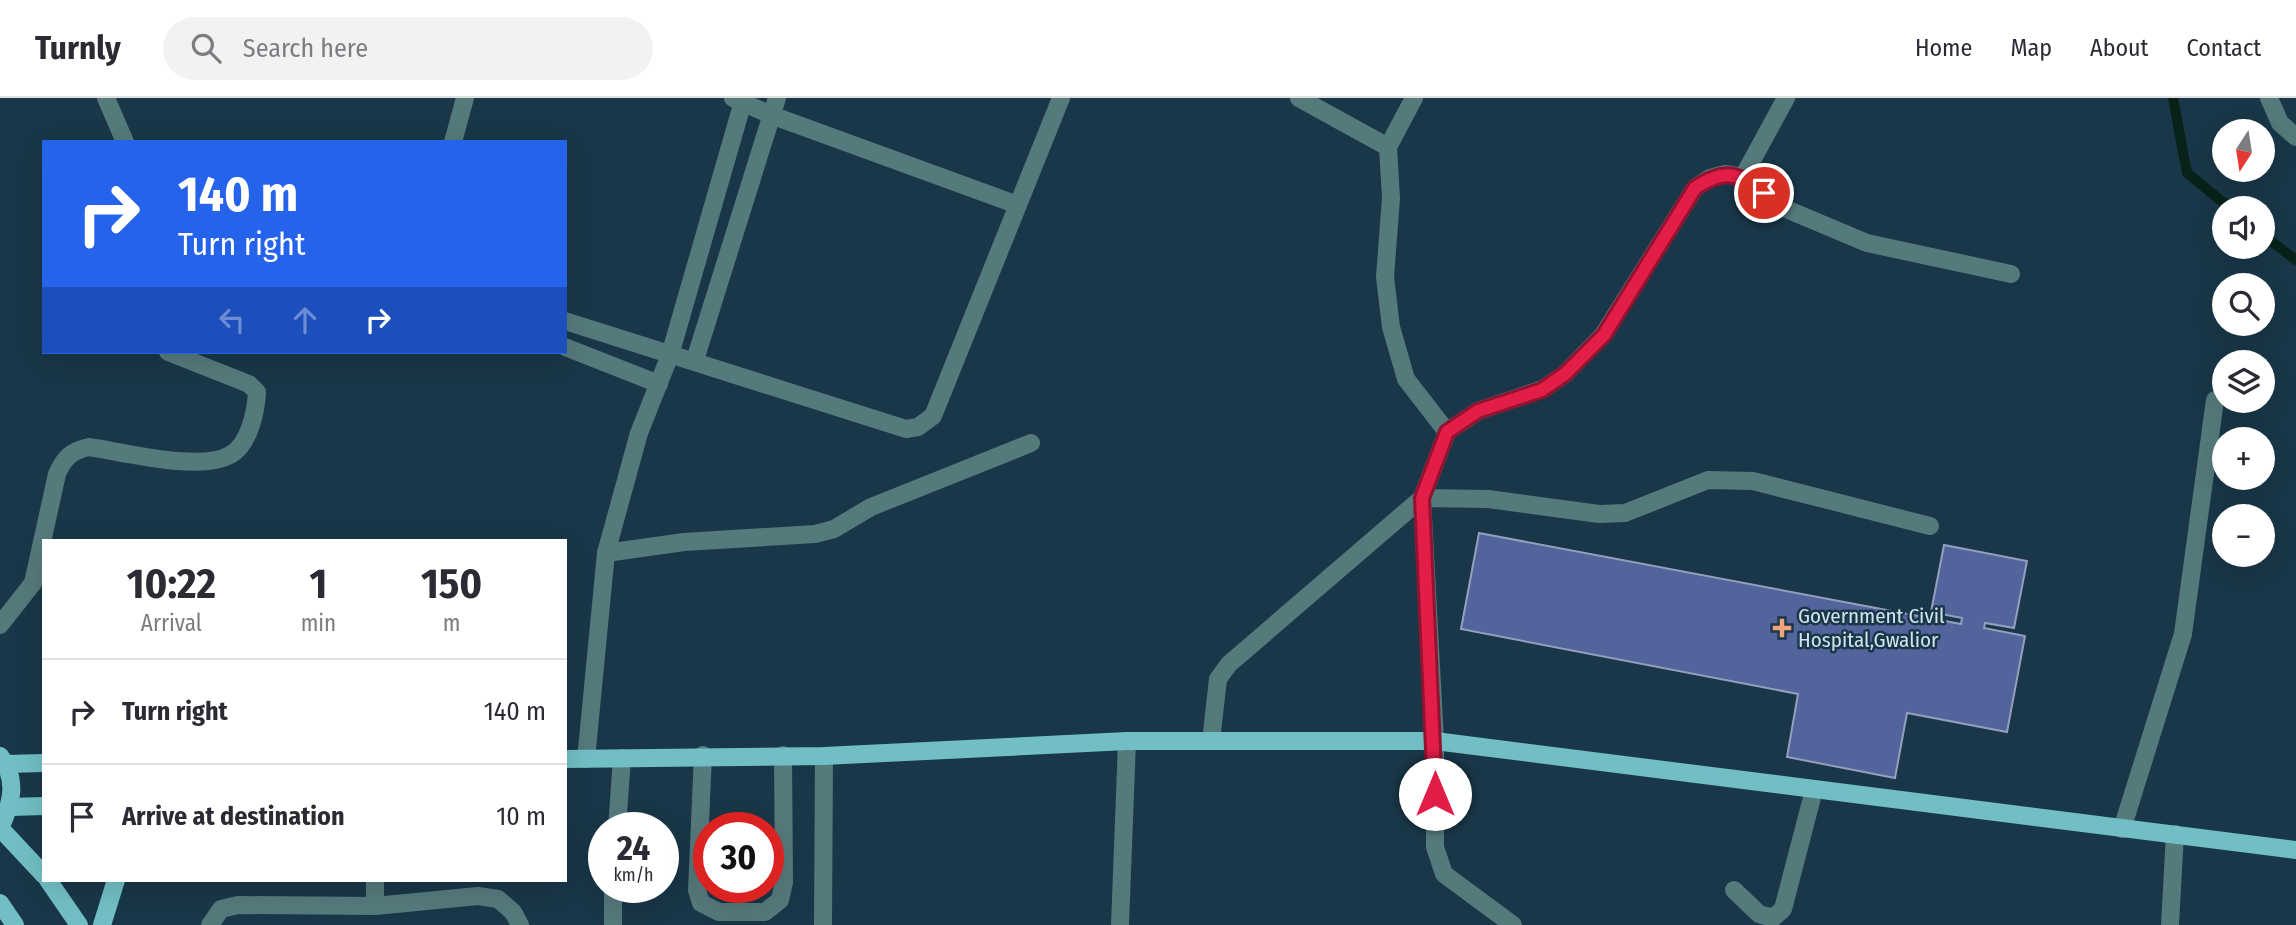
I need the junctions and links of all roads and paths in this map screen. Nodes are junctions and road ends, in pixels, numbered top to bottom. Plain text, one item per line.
1 (106, 98) edge
2 (465, 98) edge
3 (1060, 98) edge
4 (1299, 98) edge
5 (1414, 98) edge
6 (1786, 98) edge
7 (2269, 98) edge
8 (740, 99) edge
9 (774, 106) edge
10 (2296, 137) edge
11 (124, 140) edge
12 (454, 140) edge
13 (1388, 147) junction
14 (1743, 177) junction
15 (1018, 205) junction
16 (2011, 274) dead end
17 (567, 322) edge
18 (567, 348) edge
19 (173, 354) edge
20 (670, 355) junction
21 (695, 360) junction
22 (659, 384) junction
23 (2213, 413) edge
24 (1447, 432) junction
25 (1031, 443) dead end
26 (1422, 498) junction
27 (1930, 526) dead end
28 (43, 539) edge
29 (42, 542) edge
30 (606, 553) junction
31 (0, 625) edge
32 (1127, 741) junction
33 (1211, 741) junction
34 (1435, 741) junction
35 (703, 755) junction
36 (783, 755) junction
37 (824, 756) junction
38 (586, 758) junction
39 (622, 758) junction
40 (567, 759) edge
41 (3, 760) edge
42 (42, 763) edge
43 (1814, 790) junction
44 (42, 806) edge
45 (10, 807) junction
46 (618, 812) edge
47 (2122, 829) junction
48 (2175, 834) junction
49 (2296, 850) edge
50 (42, 873) edge
51 (49, 882) edge
52 (115, 882) edge
53 (375, 882) edge
54 (1734, 890) dead end
55 (0, 903) edge
56 (613, 903) edge
57 (375, 906) junction
58 (15, 925) edge
59 (79, 925) edge
60 (102, 925) edge
61 (209, 925) edge
62 (520, 925) edge
63 (613, 925) edge
64 (823, 925) edge
65 (1120, 925) edge
66 (1513, 925) edge
67 (2170, 925) edge

1 - 11 street
2 - 12 street
3 - 15 street
4 - 13 street
5 - 13 street
6 - 14 street
7 - 10 street
8 - 9 street
8 - 20 street
9 - 15 street
9 - 21 street
13 - 24 street
14 - 16 street
14 - 24 street
15 - 21 street
17 - 20 street
18 - 22 street
19 - 28 street
20 - 21 street
20 - 22 street
22 - 30 street
23 - 47 street
24 - 26 street
25 - 30 street
26 - 27 street
26 - 33 street
26 - 34 street
29 - 31 street
30 - 38 street
32 - 33 main road
32 - 37 main road
32 - 65 street
33 - 34 main road
34 - 43 main road
34 - 66 street
35 - 36 main road
35 - 36 street
35 - 39 main road
36 - 37 main road
37 - 64 street
38 - 39 main road
38 - 40 main road
39 - 46 street
41 - 42 main road
41 - 45 main road
43 - 47 main road
43 - 54 street
44 - 45 main road
45 - 50 main road
47 - 48 main road
48 - 49 main road
48 - 67 street
51 - 59 main road
52 - 60 main road
53 - 57 street
55 - 58 main road
56 - 63 street
57 - 61 street
57 - 62 street

